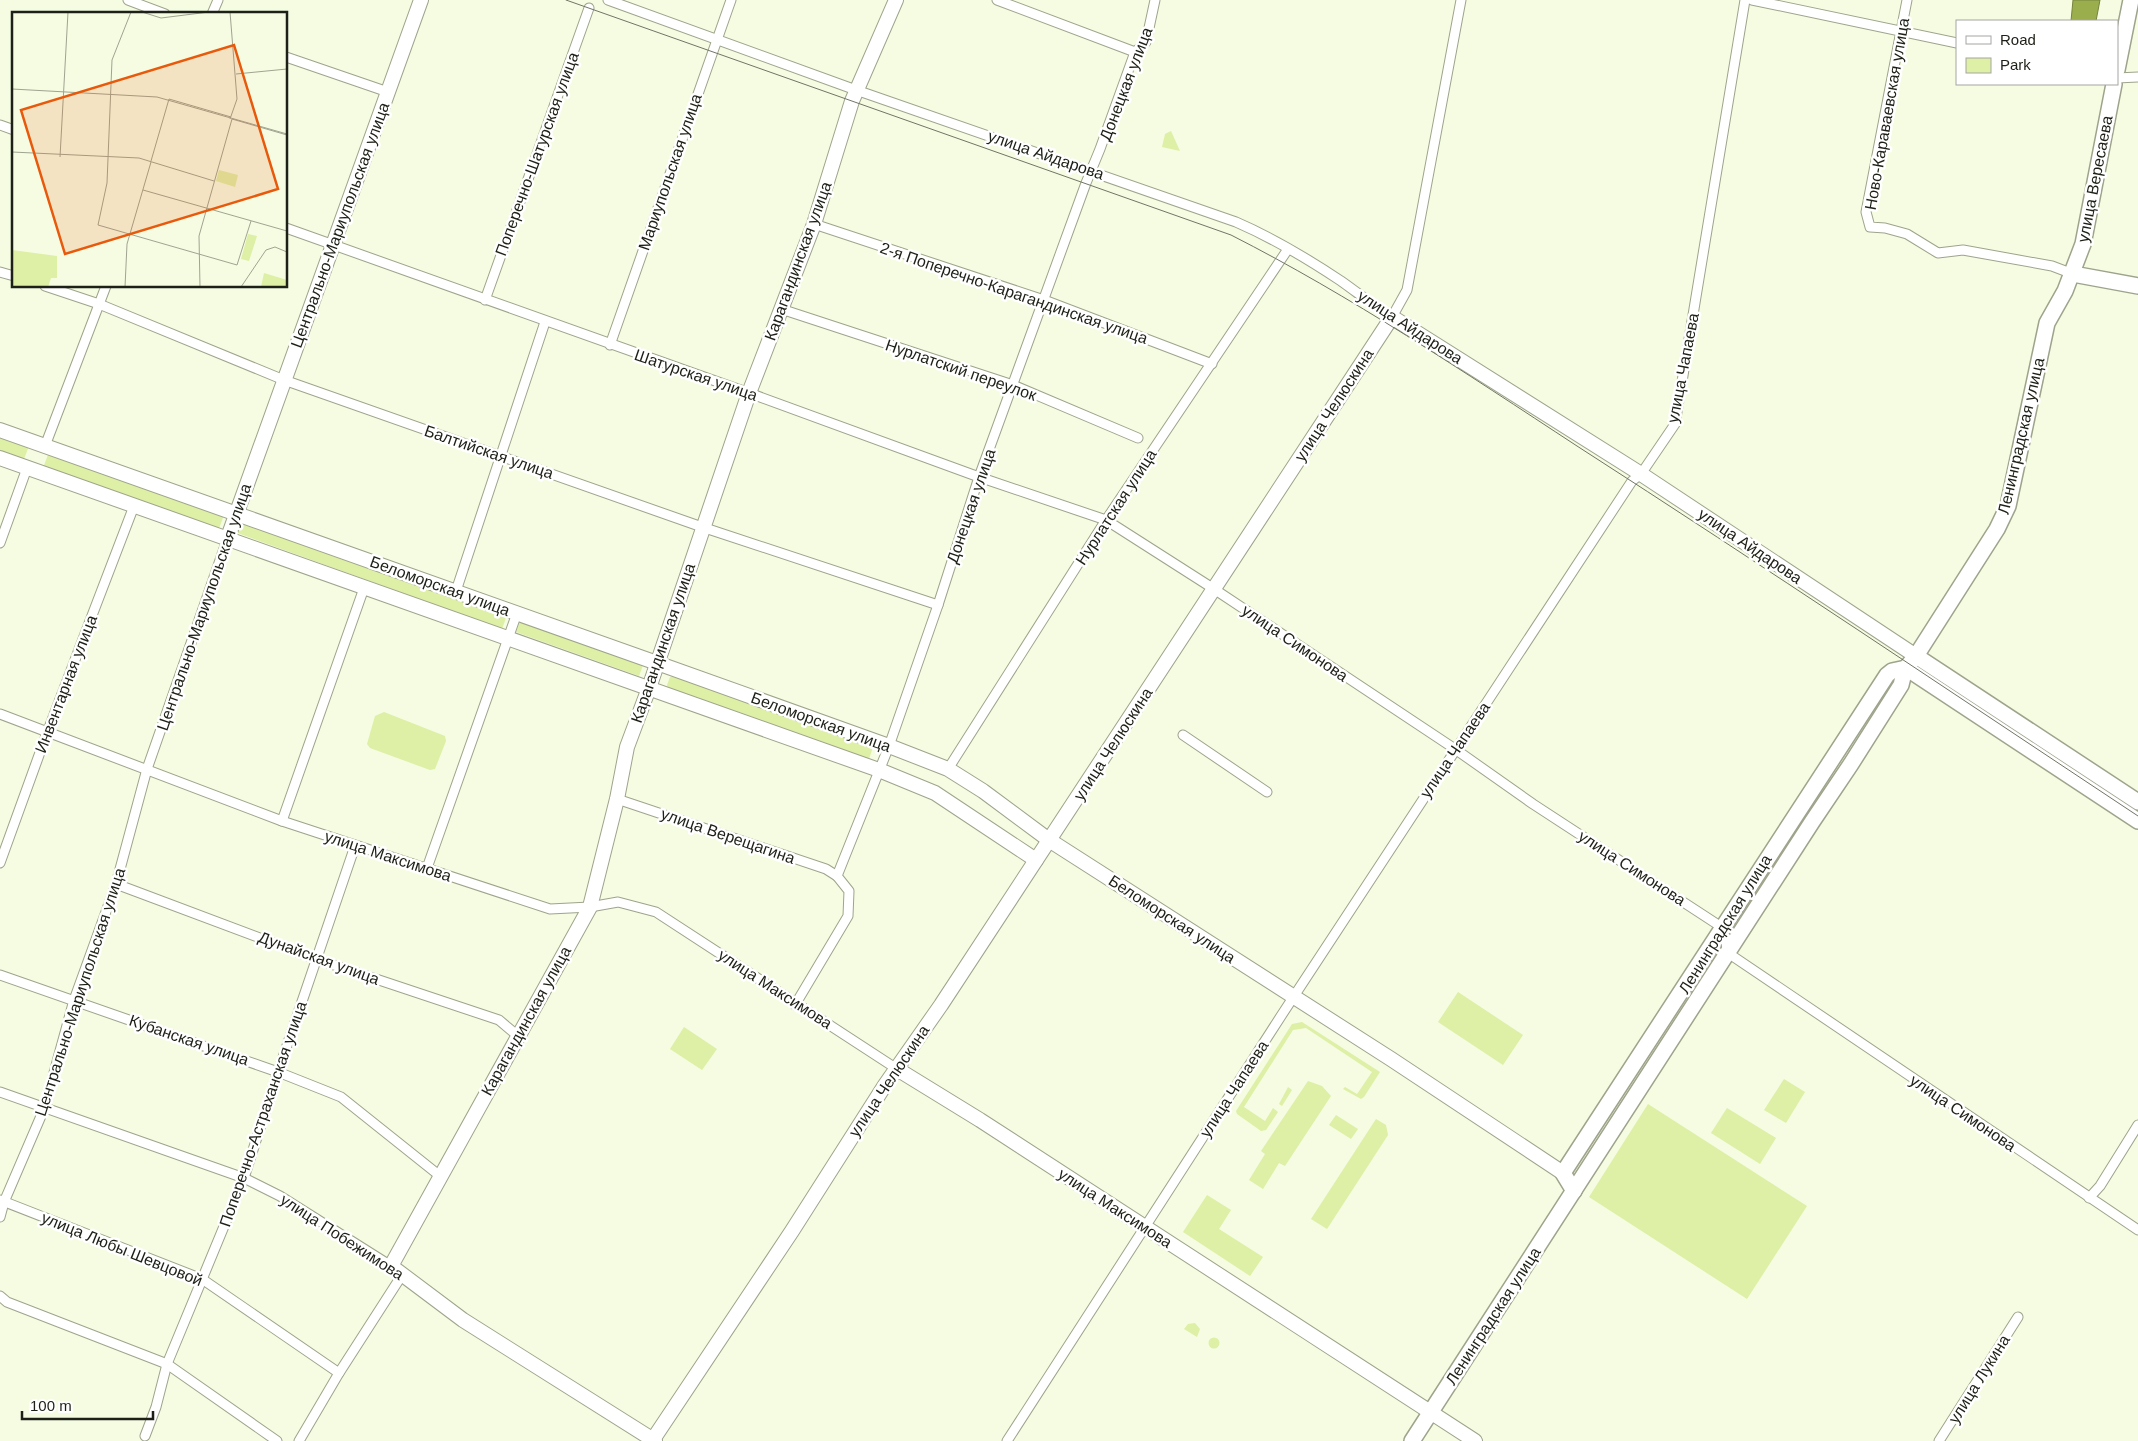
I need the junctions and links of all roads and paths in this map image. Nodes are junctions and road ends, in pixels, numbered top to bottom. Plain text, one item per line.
1 (128, 0) edge
2 (218, 0) edge
3 (421, 0) edge
4 (608, 0) edge
5 (732, 0) edge
6 (896, 0) edge
7 (997, 0) edge
8 (1155, 0) edge
9 (1461, 0) edge
10 (1745, 0) edge
11 (1752, 0) edge
12 (1907, 0) edge
13 (2130, 0) edge
14 (588, 8) dead end
15 (160, 12) edge
16 (213, 12) edge
17 (1903, 32) junction
18 (716, 39) junction
19 (1956, 43) edge
20 (1135, 52) junction
21 (288, 58) edge
22 (2118, 65) edge
23 (2138, 77) edge
24 (2118, 78) edge
25 (2114, 85) edge
26 (856, 90) junction
27 (388, 92) junction
28 (0, 125) edge
29 (12, 129) edge
30 (1091, 170) junction
31 (814, 224) junction
32 (288, 229) edge
33 (332, 245) junction
34 (1288, 249) junction
35 (2073, 274) junction
36 (2138, 286) edge
37 (51, 288) edge
38 (105, 288) edge
39 (484, 300) junction
40 (1044, 300) junction
41 (99, 304) junction
42 (781, 309) junction
43 (1392, 317) junction
44 (545, 322) junction
45 (610, 345) junction
46 (1212, 364) junction
47 (284, 380) junction
48 (1013, 386) junction
49 (749, 393) junction
50 (0, 430) edge
51 (1138, 438) dead end
52 (45, 446) junction
53 (500, 456) junction
54 (0, 458) edge
55 (27, 468) junction
56 (1640, 474) junction
57 (979, 477) junction
58 (134, 506) junction
59 (236, 514) junction
60 (1106, 520) junction
61 (702, 527) junction
62 (227, 540) junction
63 (0, 543) edge
64 (364, 588) junction
65 (1214, 589) junction
66 (456, 591) junction
67 (938, 605) junction
68 (517, 613) junction
69 (508, 638) junction
70 (1911, 662) junction
71 (657, 663) junction
72 (649, 688) junction
73 (0, 714) edge
74 (47, 732) junction
75 (1183, 735) dead end
76 (889, 746) junction
77 (1455, 749) junction
78 (147, 769) junction
79 (948, 769) junction
80 (879, 770) junction
81 (1267, 792) dead end
82 (617, 799) junction
83 (2138, 802) edge
84 (282, 821) junction
85 (2138, 821) edge
86 (1049, 840) junction
87 (355, 846) junction
88 (1036, 860) junction
89 (0, 863) edge
90 (427, 868) junction
91 (837, 876) junction
92 (116, 884) junction
93 (590, 907) junction
94 (1723, 928) junction
95 (1728, 953) junction
96 (316, 959) junction
97 (0, 975) edge
98 (1294, 997) junction
99 (74, 1000) junction
100 (796, 1005) junction
101 (518, 1036) junction
102 (897, 1069) junction
103 (278, 1072) junction
104 (0, 1092) edge
105 (44, 1109) junction
106 (2138, 1125) edge
107 (1563, 1173) junction
108 (440, 1176) junction
109 (244, 1178) junction
110 (1574, 1191) junction
111 (2089, 1198) junction
112 (2, 1201) edge
113 (0, 1217) edge
114 (1144, 1227) junction
115 (2138, 1230) edge
116 (391, 1266) junction
117 (402, 1275) junction
118 (202, 1279) junction
119 (0, 1296) edge
120 (2018, 1317) dead end
121 (167, 1364) junction
122 (339, 1373) junction
123 (1431, 1413) junction
124 (145, 1436) dead end
125 (277, 1441) edge
126 (299, 1441) edge
127 (653, 1441) edge
128 (1008, 1441) edge
129 (1412, 1441) edge
130 (1475, 1441) edge
131 (1939, 1441) edge

1 - 15 street
2 - 16 street
3 - 27 main road, Центрально-Мариупольская улица
4 - 18 street, улица Айдарова
5 - 18 street, Мариупольская улица
6 - 26 main road, Карагандинская улица
7 - 20 street
8 - 20 street, Донецкая улица
9 - 43 street, улица Челюскина
10 - 56 street, улица Чапаева
11 - 17 street
12 - 17 street, Ново-Караваевская улица
13 - 22 main road
14 - 39 street, Поперечно-Шатурская улица
17 - 19 street
17 - 35 street, Ново-Караваевская улица
18 - 26 street, улица Айдарова
18 - 45 street, Мариупольская улица
20 - 30 street, Донецкая улица
21 - 27 street
23 - 24 street
25 - 35 main road, улица Вересаева
26 - 30 street, улица Айдарова
26 - 31 main road, Карагандинская улица
27 - 33 main road, Центрально-Мариупольская улица
28 - 29 street
30 - 34 street, улица Айдарова
30 - 40 street, Донецкая улица
31 - 40 street, 2-я Поперечно-Карагандинская улица
31 - 42 main road, Карагандинская улица
32 - 33 street, Шатурская улица
33 - 39 street, Шатурская улица
33 - 47 main road, Центрально-Мариупольская улица
34 - 43 street, улица Айдарова
34 - 46 street, Нурлатская улица
35 - 36 main road
35 - 70 main road, Ленинградская улица
37 - 41 street, Балтийская улица
38 - 41 street
39 - 44 street, Шатурская улица
40 - 46 street, 2-я Поперечно-Карагандинская улица
40 - 48 street, Донецкая улица
41 - 47 street, Балтийская улица
41 - 52 street
42 - 48 street, Нурлатский переулок
42 - 49 main road, Карагандинская улица
43 - 56 main road, улица Айдарова
43 - 65 main road, улица Челюскина
44 - 45 street, Шатурская улица
44 - 53 street
45 - 49 street, Шатурская улица
46 - 60 street, Нурлатская улица
47 - 53 street, Балтийская улица
47 - 59 main road, Центрально-Мариупольская улица
48 - 51 street, Нурлатский переулок
48 - 57 street, Донецкая улица
49 - 57 street, Шатурская улица
49 - 61 main road, Карагандинская улица
50 - 52 main road, Беломорская улица
52 - 59 main road, Беломорская улица
53 - 61 street, Балтийская улица
53 - 66 street
54 - 55 main road, Беломорская улица
55 - 58 main road, Беломорская улица
55 - 63 street
56 - 70 main road, улица Айдарова
56 - 77 street, улица Чапаева
57 - 60 street, Шатурская улица
57 - 67 street, Донецкая улица
58 - 62 main road, Беломорская улица
58 - 74 street, Инвентарная улица
59 - 62 main road, Центрально-Мариупольская улица
59 - 66 main road, Беломорская улица
60 - 65 street, улица Симонова
60 - 79 street, Нурлатская улица
61 - 67 street, Балтийская улица
61 - 71 main road, Карагандинская улица
62 - 64 main road, Беломорская улица
62 - 78 street, Центрально-Мариупольская улица
64 - 69 main road, Беломорская улица
64 - 84 street
65 - 77 street, улица Симонова
65 - 86 main road, улица Челюскина
66 - 68 main road, Беломорская улица
67 - 76 street, Донецкая улица
68 - 69 street
68 - 71 main road, Беломорская улица
69 - 72 main road, Беломорская улица
69 - 90 street
70 - 83 main road, улица Айдарова
70 - 85 main road, улица Айдарова
70 - 94 main road, Ленинградская улица
70 - 95 main road, Ленинградская улица
71 - 72 main road, Карагандинская улица
71 - 76 main road, Беломорская улица
72 - 80 main road, Беломорская улица
72 - 82 main road, Карагандинская улица
73 - 74 street, улица Максимова
74 - 78 street, улица Максимова
74 - 89 street, Инвентарная улица
75 - 81 street
76 - 79 main road, Беломорская улица
76 - 80 street, Донецкая улица
77 - 94 street, улица Симонова
77 - 98 street, улица Чапаева
78 - 84 street, улица Максимова
78 - 92 street, Центрально-Мариупольская улица
79 - 86 main road, Беломорская улица
80 - 88 main road, Беломорская улица
80 - 91 street, Донецкая улица
82 - 91 street, улица Верещагина
82 - 93 main road, Карагандинская улица
84 - 87 street, улица Максимова
86 - 88 main road, улица Челюскина
86 - 98 main road, Беломорская улица
87 - 90 street, улица Максимова
87 - 96 street, Поперечно-Астраханская улица
88 - 102 main road, улица Челюскина
90 - 93 street, улица Максимова
91 - 100 street
92 - 96 street, Дунайская улица
92 - 99 street, Центрально-Мариупольская улица
93 - 100 street, улица Максимова
93 - 101 main road, Карагандинская улица
94 - 95 street
94 - 107 main road, Ленинградская улица
95 - 110 main road, Ленинградская улица
95 - 111 street, улица Симонова
96 - 101 street, Дунайская улица
96 - 103 street, Поперечно-Астраханская улица
97 - 99 street, Кубанская улица
98 - 107 main road, Беломорская улица
98 - 114 street, улица Чапаева
99 - 103 street, Кубанская улица
99 - 105 street, Центрально-Мариупольская улица
100 - 102 street, улица Максимова
101 - 108 main road, Карагандинская улица
102 - 114 main road, улица Максимова
102 - 127 main road, улица Челюскина
103 - 108 street, Кубанская улица
103 - 109 street, Поперечно-Астраханская улица
104 - 105 street, улица Побежимова
105 - 109 street, улица Побежимова
105 - 112 street, Центрально-Мариупольская улица
106 - 111 street
107 - 110 main road
108 - 116 main road, Карагандинская улица
109 - 116 street, улица Побежимова
109 - 118 street, Поперечно-Астраханская улица
110 - 123 main road, Ленинградская улица
111 - 115 street, улица Симонова
112 - 113 street, Центрально-Мариупольская улица
112 - 118 street, улица Любы Шевцовой
114 - 123 main road, улица Максимова
114 - 128 street, улица Чапаева
116 - 117 main road, улица Побежимова
117 - 122 street
117 - 127 main road, улица Побежимова
118 - 121 street, Поперечно-Астраханская улица
118 - 122 street, улица Любы Шевцовой
119 - 121 street
120 - 131 street, улица Лукина
121 - 124 street, Поперечно-Астраханская улица
121 - 125 street
122 - 126 street
123 - 129 main road, Ленинградская улица
123 - 130 main road, улица Максимова

